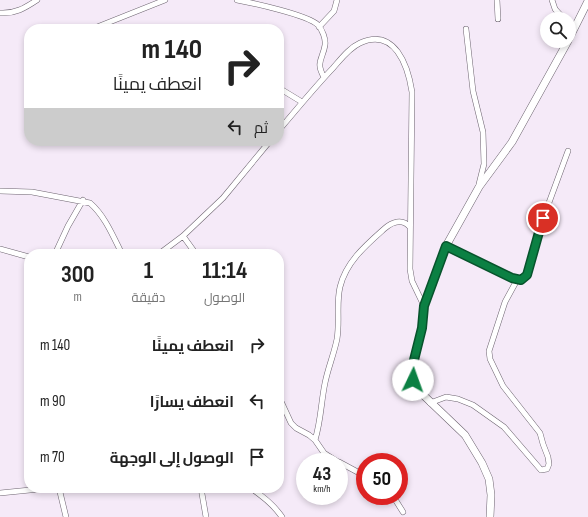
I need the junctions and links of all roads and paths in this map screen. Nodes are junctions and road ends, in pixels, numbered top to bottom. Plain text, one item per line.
1 (37, 0) edge
2 (165, 0) edge
3 (237, 0) edge
4 (337, 0) edge
5 (497, 0) edge
6 (552, 0) edge
7 (588, 1) edge
8 (558, 12) edge
9 (0, 13) edge
10 (576, 18) edge
11 (498, 19) dead end
12 (104, 24) edge
13 (319, 27) junction
14 (466, 29) dead end
15 (564, 48) edge
16 (324, 77) junction
17 (284, 91) edge
18 (302, 102) junction
19 (284, 124) edge
20 (266, 146) edge
21 (568, 151) dead end
22 (479, 187) junction
23 (0, 191) edge
24 (83, 200) junction
25 (410, 227) junction
26 (183, 236) junction
27 (446, 246) junction
28 (0, 249) edge
29 (58, 249) edge
30 (119, 249) edge
31 (166, 249) edge
32 (192, 249) edge
33 (24, 256) edge
34 (517, 280) junction
35 (424, 306) junction
36 (430, 403) junction
37 (284, 408) edge
38 (315, 440) junction
39 (324, 453) edge
40 (24, 491) edge
41 (0, 493) edge
42 (61, 493) edge
43 (202, 493) edge
44 (257, 493) edge
45 (399, 505) edge
46 (403, 512) dead end
47 (66, 517) edge
48 (206, 517) edge
49 (282, 517) edge
50 (490, 517) edge

1 - 9 street
2 - 12 street
3 - 13 street
4 - 13 street
5 - 11 street
6 - 8 street
7 - 10 main road
13 - 16 street
14 - 22 street
15 - 22 main road
16 - 18 street
16 - 25 street
17 - 18 street
18 - 19 street
20 - 26 street
21 - 34 street
22 - 27 main road
23 - 24 street
24 - 29 street
24 - 30 street
25 - 35 street
25 - 38 street
26 - 31 street
26 - 32 street
27 - 34 street
27 - 35 main road
28 - 33 street
34 - 36 street
35 - 36 main road
36 - 50 main road
37 - 38 street
38 - 39 street
40 - 41 street
42 - 47 street
43 - 48 street
44 - 49 street
45 - 46 street

